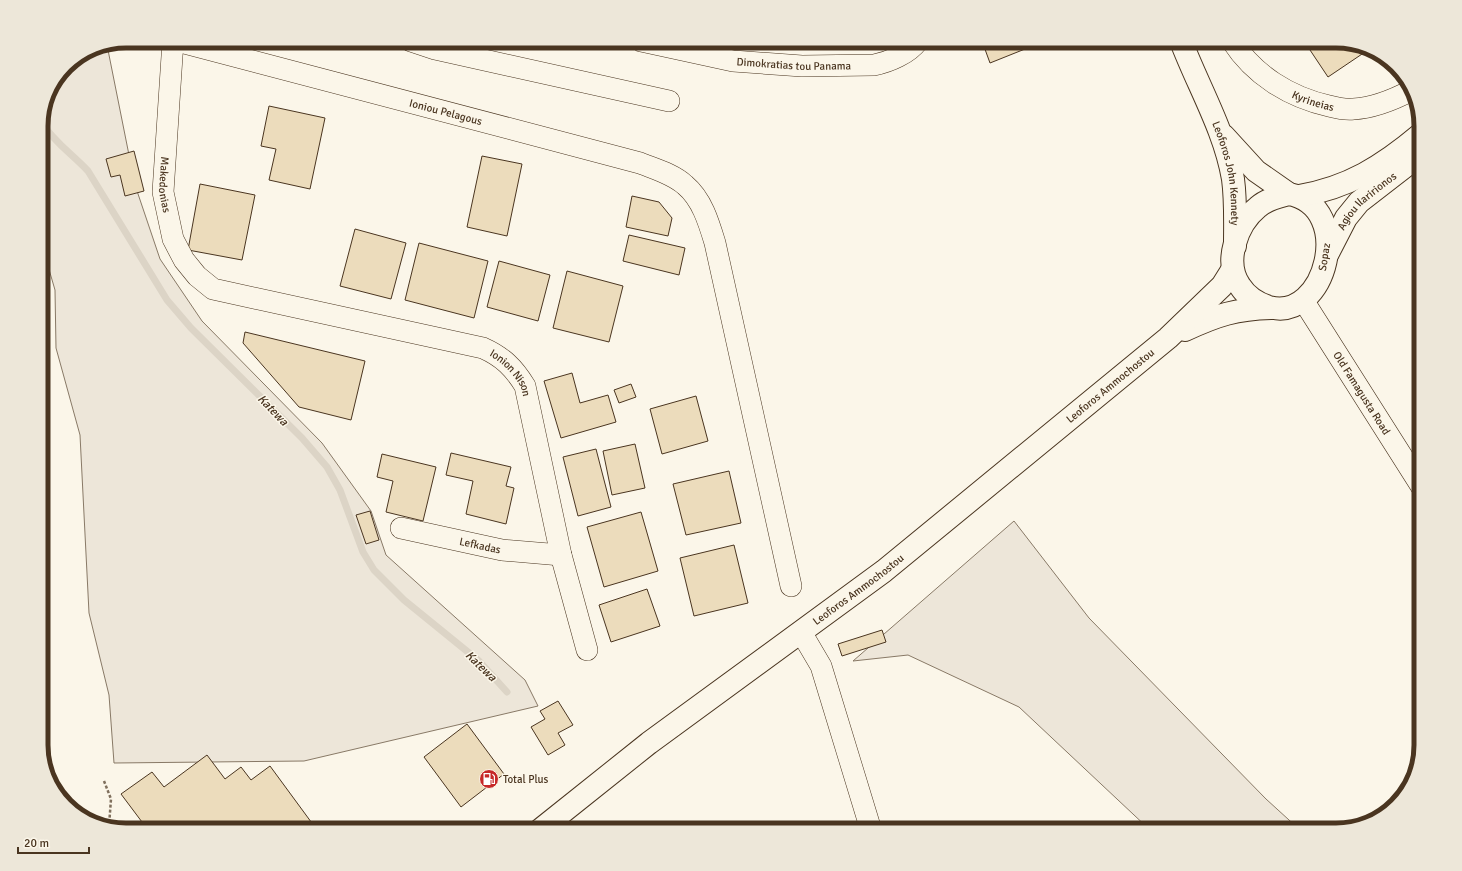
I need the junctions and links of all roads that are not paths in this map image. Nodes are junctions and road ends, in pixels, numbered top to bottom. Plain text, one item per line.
1 (173, 48) edge
2 (203, 48) edge
3 (432, 48) edge
4 (673, 48) edge
5 (909, 48) edge
6 (1184, 48) edge
7 (1238, 48) edge
8 (1407, 93) edge
9 (669, 101) dead end
10 (1217, 127) junction
11 (1414, 139) edge
12 (1414, 159) edge
13 (1294, 195) junction
14 (1235, 246) junction
15 (1325, 260) junction
16 (1232, 270) junction
17 (237, 295) joint
18 (1303, 300) junction
19 (1272, 308) junction
20 (1168, 338) junction
21 (1414, 475) edge
22 (401, 528) dead end
23 (561, 555) junction
24 (791, 586) dead end
25 (801, 632) junction
26 (587, 650) dead end
27 (549, 823) edge
28 (869, 823) edge

1 - 17 street, Makedonias
2 - 24 street, Ioniou Pelagous
3 - 9 street
4 - 5 street, Dimokratias tou Panama
6 - 10 main road
7 - 8 street, Kyrineias
10 - 13 main road, Leoforos John Kennety
10 - 14 main road, Leoforos John Kennety
11 - 13 main road, Agiou Ilaririonos
12 - 15 main road, Agiou Ilaririonos
13 - 14 main road
13 - 15 main road, Sopaz
14 - 16 main road
15 - 18 main road, Sopaz
16 - 19 main road
16 - 20 main road, Leoforos Ammochostou
17 - 23 street, Ionion Nison
18 - 19 main road, Sopaz
18 - 21 street, Old Famagusta Road
19 - 20 main road, Leoforos Ammochostou
20 - 25 main road, Leoforos Ammochostou
22 - 23 street, Lefkadas
23 - 26 street, Ionion Nison
25 - 27 main road, Leoforos Ammochostou
25 - 28 street

